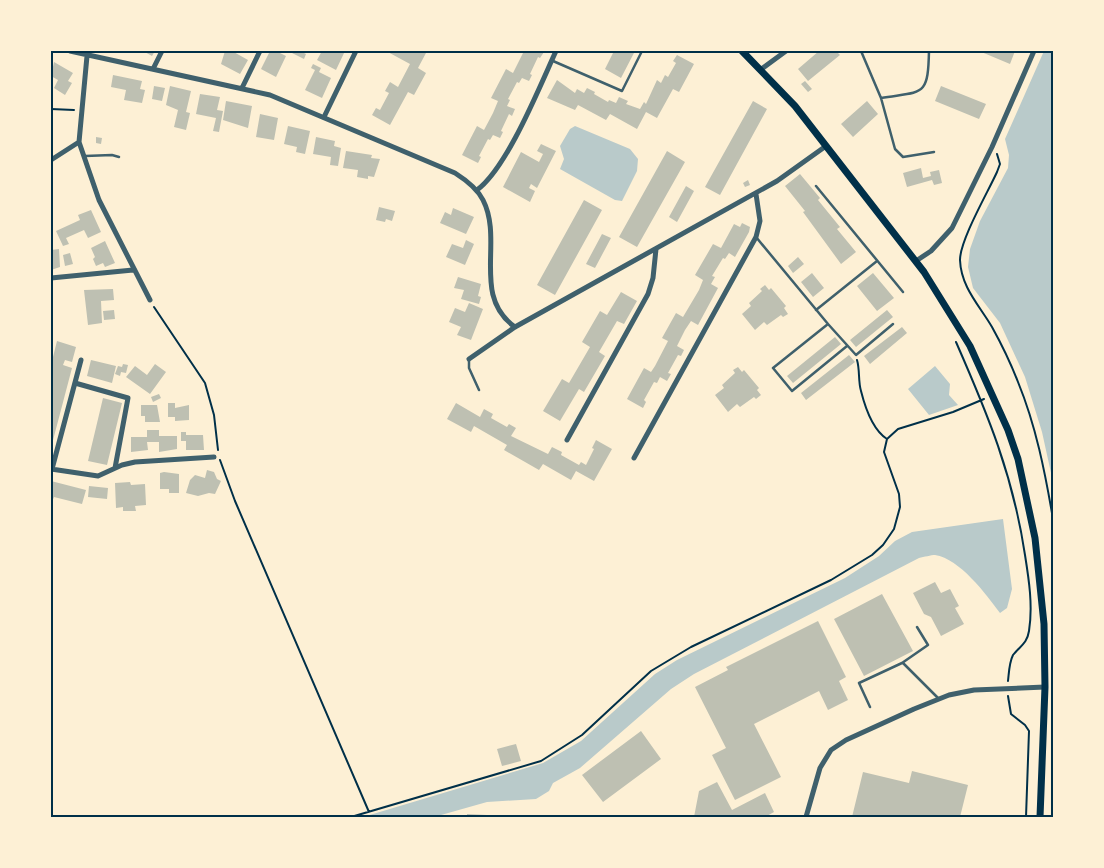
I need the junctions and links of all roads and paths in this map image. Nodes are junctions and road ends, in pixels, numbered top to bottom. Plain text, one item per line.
1 (70, 51) edge
2 (162, 51) edge
3 (260, 51) edge
4 (356, 51) edge
5 (556, 51) edge
6 (642, 51) edge
7 (742, 51) edge
8 (786, 51) edge
9 (861, 51) edge
10 (929, 51) edge
11 (1034, 51) edge
12 (87, 56) junction
13 (552, 60) junction
14 (153, 69) junction
15 (760, 70) junction
16 (242, 88) junction
17 (881, 98) junction
18 (51, 109) edge
19 (83, 111) junction
20 (324, 117) junction
21 (79, 142) junction
22 (826, 146) junction
23 (992, 147) junction
24 (934, 152) dead end
25 (85, 156) junction
26 (119, 157) dead end
27 (51, 160) edge
28 (816, 186) dead end
29 (476, 190) junction
30 (756, 194) junction
31 (756, 237) junction
32 (656, 249) junction
33 (878, 261) junction
34 (916, 261) junction
35 (133, 270) junction
36 (51, 278) edge
37 (903, 292) dead end
38 (150, 300) joint
39 (816, 310) junction
40 (828, 324) junction
41 (894, 324) dead end
42 (515, 327) junction
43 (953, 336) dead end
44 (848, 346) junction
45 (856, 355) junction
46 (469, 359) joint
47 (81, 360) dead end
48 (75, 383) junction
49 (479, 390) dead end
50 (993, 395) junction
51 (981, 400) junction
52 (887, 439) junction
53 (567, 440) dead end
54 (214, 457) dead end
55 (634, 458) dead end
56 (115, 468) junction
57 (51, 469) edge
58 (1053, 519) edge
59 (917, 627) dead end
60 (902, 663) junction
61 (1008, 687) junction
62 (1045, 687) junction
63 (939, 699) junction
64 (870, 707) dead end
65 (369, 812) junction
66 (351, 817) edge
67 (806, 817) edge
68 (1026, 817) edge
69 (1040, 817) edge

1 - 12 street
2 - 14 street
3 - 16 street
4 - 20 street
5 - 13 street
6 - 13 lane
7 - 15 main road
8 - 15 street
9 - 17 lane
10 - 17 lane
11 - 23 street
12 - 14 street
12 - 19 street
13 - 29 street
14 - 16 street
15 - 22 main road
16 - 20 street
17 - 24 lane
18 - 19 path
19 - 21 street
20 - 29 street
21 - 25 street
21 - 27 street
22 - 30 street
22 - 34 main road
23 - 34 street
23 - 58 path
25 - 26 lane
25 - 35 street
28 - 33 lane
29 - 42 street
30 - 31 street
30 - 32 street
31 - 39 lane
31 - 55 street
32 - 42 street
32 - 53 street
33 - 37 lane
33 - 39 lane
34 - 50 main road
35 - 36 street
35 - 38 street
38 - 65 path
39 - 40 lane
40 - 44 lane
40 - 44 lane
41 - 45 lane
42 - 46 street
43 - 51 path
44 - 45 lane
45 - 52 path
46 - 49 lane
47 - 48 street
48 - 56 street
48 - 57 street
50 - 51 path
50 - 62 main road
51 - 52 path
51 - 61 path
52 - 65 path
54 - 56 street
56 - 57 street
59 - 60 lane
60 - 63 lane
60 - 64 lane
61 - 62 street
61 - 63 street
61 - 68 path
62 - 69 main road
63 - 67 street
65 - 66 path

